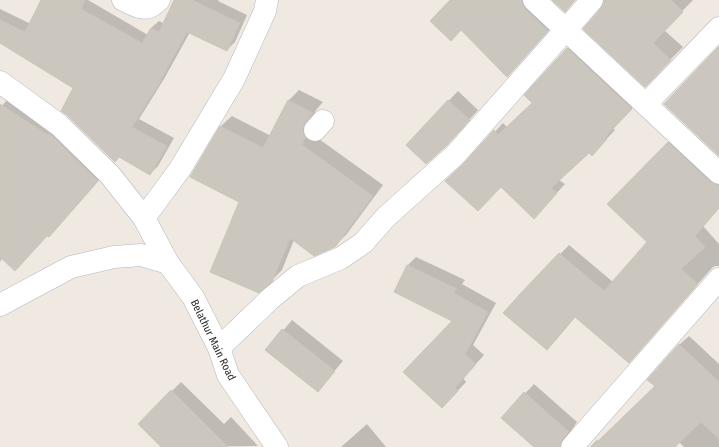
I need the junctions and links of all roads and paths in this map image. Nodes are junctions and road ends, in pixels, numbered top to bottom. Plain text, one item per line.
1 (123, 0) edge
2 (159, 0) edge
3 (266, 0) edge
4 (534, 0) edge
5 (592, 0) edge
6 (719, 28) edge
7 (566, 29) junction
8 (0, 82) edge
9 (646, 104) junction
10 (719, 173) edge
11 (144, 218) junction
12 (168, 263) junction
13 (719, 279) edge
14 (0, 305) edge
15 (219, 348) junction
16 (277, 447) edge
17 (572, 447) edge

1 - 2 street
3 - 11 street
4 - 7 street
5 - 7 street
6 - 9 street
7 - 9 street
7 - 15 street
8 - 11 street, Belathur Main Road
9 - 10 street
11 - 12 street, Belathur Main Road
12 - 14 street
12 - 15 street, Belathur Main Road
13 - 17 street
15 - 16 street, Belathur Main Road

